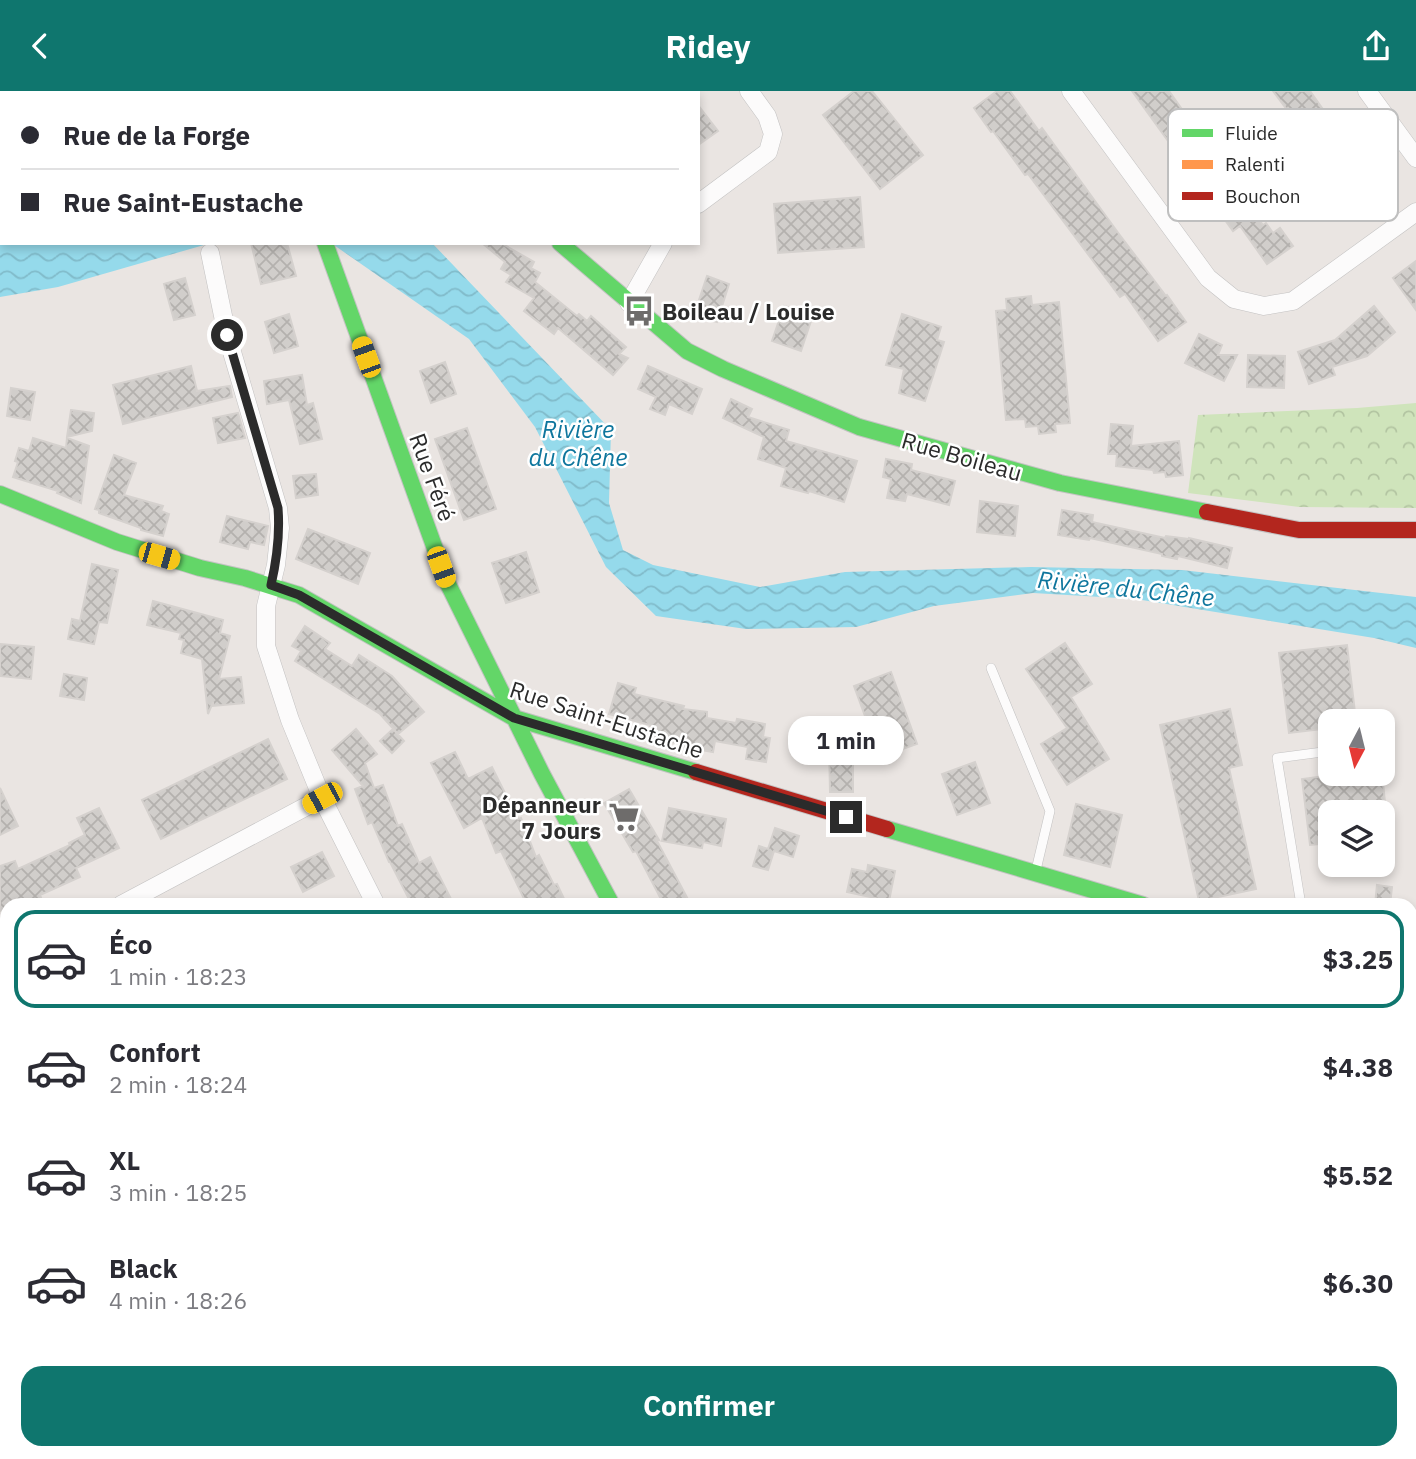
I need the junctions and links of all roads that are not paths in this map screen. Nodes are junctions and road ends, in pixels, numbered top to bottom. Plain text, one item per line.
1 (749, 91) edge
2 (1070, 91) edge
3 (1367, 91) edge
4 (1380, 109) edge
5 (1398, 133) edge
6 (1416, 158) edge
7 (700, 203) edge
8 (1416, 212) edge
9 (326, 245) edge
10 (562, 245) edge
11 (662, 245) edge
12 (210, 253) dead end
13 (629, 303) junction
14 (0, 494) edge
15 (1416, 530) edge
16 (271, 585) junction
17 (991, 668) dead end
18 (514, 718) junction
19 (1318, 753) edge
20 (322, 798) junction
21 (1035, 873) junction
22 (134, 898) edge
23 (372, 898) edge
24 (608, 898) edge
25 (1119, 898) edge
26 (1300, 898) edge

1 - 7 street
2 - 8 street
3 - 4 street
5 - 6 street
9 - 18 street, Rue Féré
10 - 13 street, Rue Boileau
11 - 13 street
12 - 16 street
13 - 15 street, Rue Boileau
14 - 16 street, Rue Saint-Eustache
16 - 18 street, Rue Saint-Eustache
16 - 20 street
17 - 21 lane
18 - 21 street, Rue Saint-Eustache
18 - 24 street, Rue Féré
19 - 26 lane
20 - 22 street
20 - 23 street
21 - 25 street, Rue Saint-Eustache

